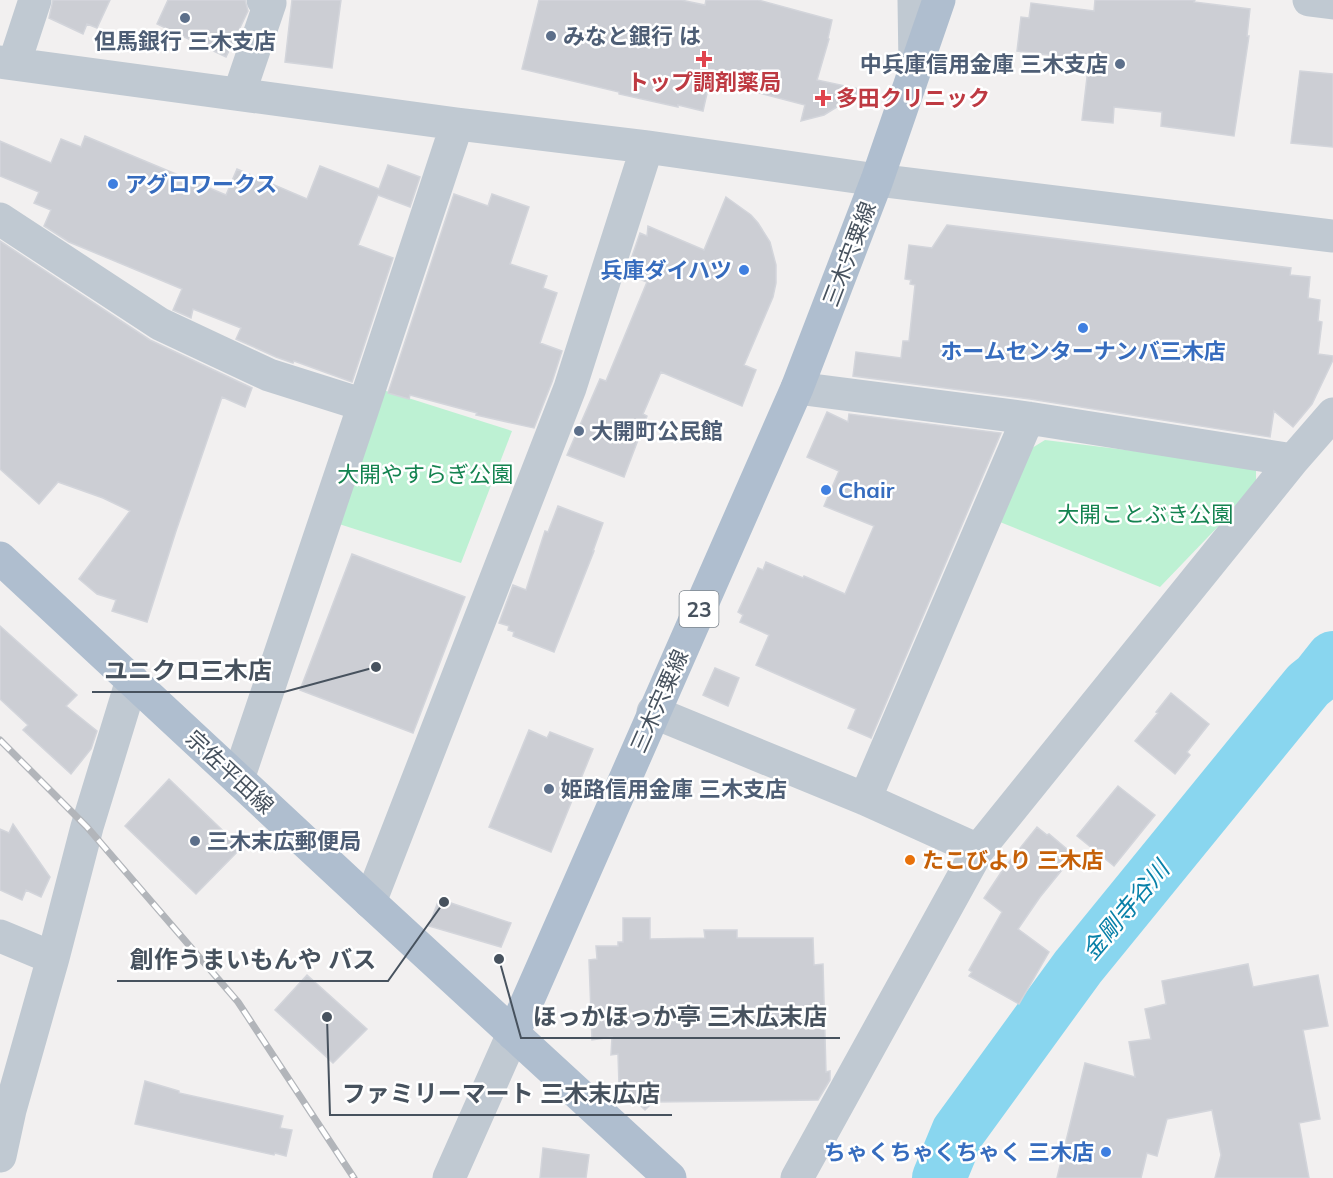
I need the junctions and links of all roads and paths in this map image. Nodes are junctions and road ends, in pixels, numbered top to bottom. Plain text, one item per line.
1 (35, 0) edge
2 (263, 0) edge
3 (1309, 0) edge
4 (915, 1) edge
5 (1333, 3) edge
6 (7, 63) edge
7 (239, 94) junction
8 (457, 124) junction
9 (647, 147) junction
10 (878, 180) junction
11 (0, 219) edge
12 (1333, 236) edge
13 (797, 388) junction
14 (364, 405) junction
15 (1333, 414) edge
16 (1028, 418) junction
17 (1293, 460) junction
18 (0, 558) edge
19 (132, 680) junction
20 (653, 712) junction
21 (238, 779) junction
22 (865, 800) junction
23 (978, 850) junction
24 (370, 902) junction
25 (0, 936) edge
26 (53, 958) junction
27 (513, 1034) junction
28 (0, 1156) edge
29 (449, 1178) edge
30 (670, 1178) edge
31 (797, 1178) edge

1 - 6 street
2 - 7 street
3 - 5 street
4 - 10 main road, 三木宍粟線 / 23
6 - 7 street
7 - 8 street
8 - 9 street
8 - 14 street
9 - 10 street
9 - 24 street
10 - 12 street
10 - 13 main road, 三木宍粟線 / 23
11 - 14 street
13 - 16 street
13 - 20 main road, 三木宍粟線 / 23
14 - 21 street
15 - 17 street
16 - 17 street
16 - 22 street
17 - 23 street
18 - 19 main road, 宗佐平田線
19 - 21 main road, 宗佐平田線
19 - 26 street
20 - 22 street
20 - 27 main road, 三木宍粟線 / 23
21 - 24 main road, 宗佐平田線
22 - 23 street
23 - 31 street
24 - 27 main road, 宗佐平田線
25 - 26 street
26 - 28 street
27 - 29 street
27 - 30 main road

